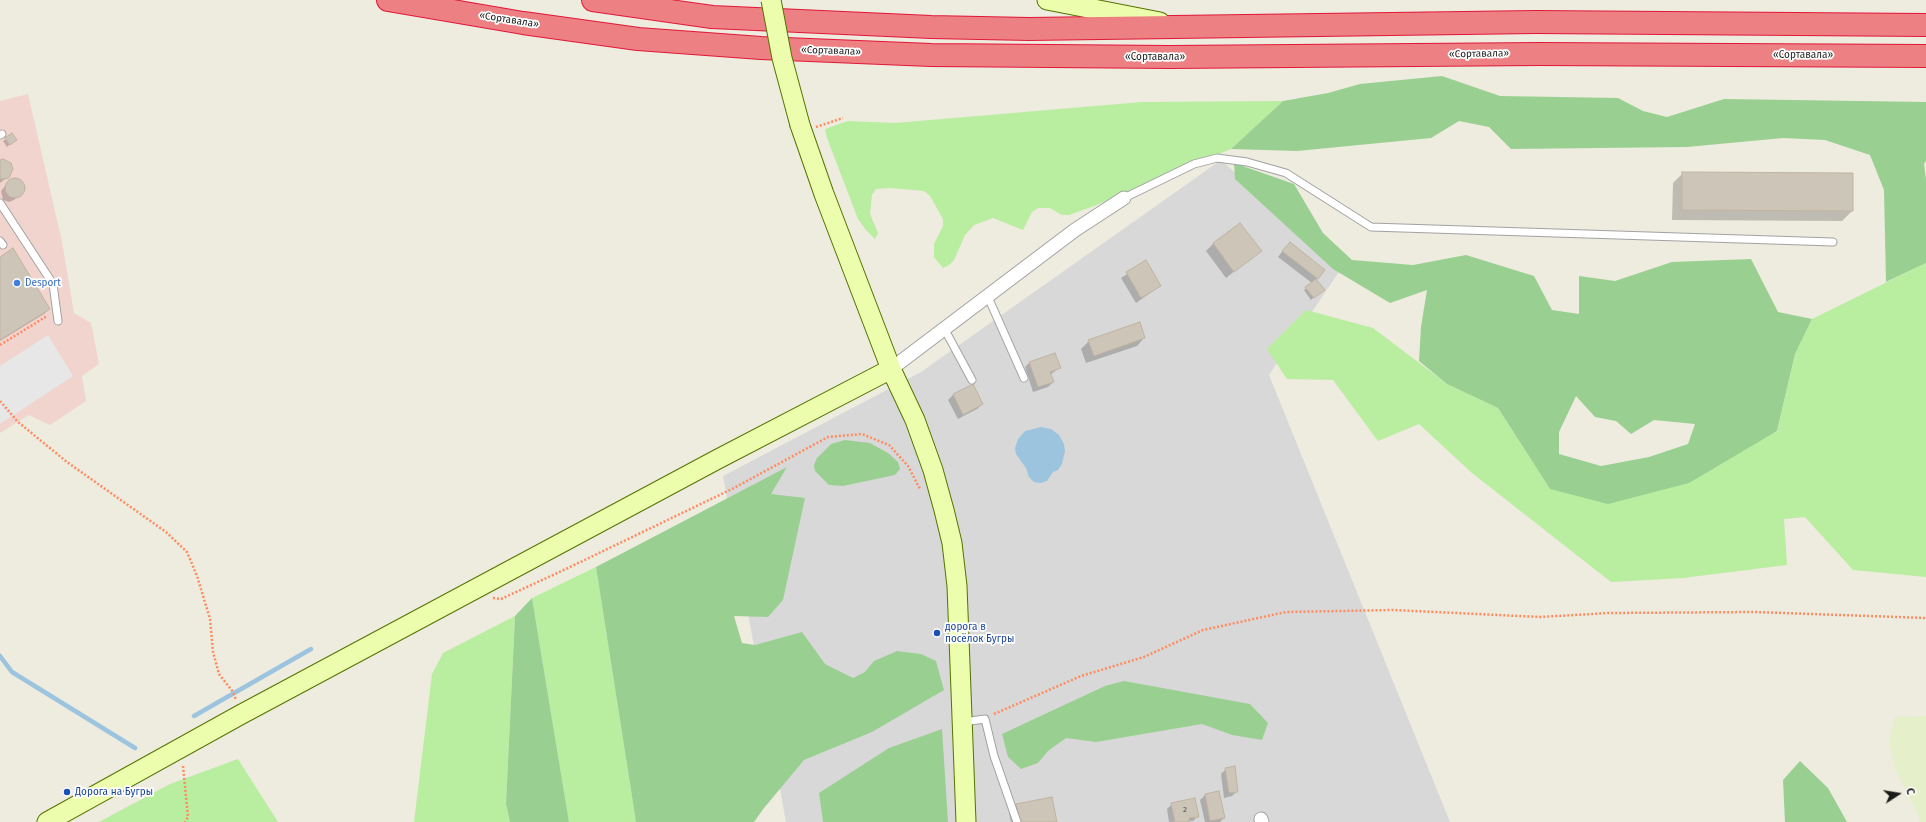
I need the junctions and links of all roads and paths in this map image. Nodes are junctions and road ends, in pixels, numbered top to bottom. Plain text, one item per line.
1 (388, 0) edge
2 (593, 0) edge
3 (771, 0) edge
4 (1047, 0) edge
5 (1926, 25) edge
6 (1181, 26) junction
7 (1926, 56) edge
8 (843, 118) dead end
9 (802, 128) junction
10 (1124, 198) joint
11 (0, 203) edge
12 (1833, 242) dead end
13 (988, 297) junction
14 (57, 310) junction
15 (58, 321) dead end
16 (945, 330) junction
17 (0, 345) edge
18 (891, 369) junction
19 (1024, 378) dead end
20 (972, 380) dead end
21 (0, 401) edge
22 (921, 491) dead end
23 (552, 576) dead end
24 (1926, 618) edge
25 (235, 697) dead end
26 (984, 719) junction
27 (962, 722) junction
28 (177, 749) junction
29 (47, 822) edge
30 (185, 822) edge
31 (966, 822) edge
32 (1016, 822) edge

1 - 7 highway, «Сортавала»
2 - 6 highway
3 - 9 main road, bridge
4 - 6 main road
5 - 6 highway
8 - 9 path
9 - 18 main road
10 - 12 lane
10 - 13 street
11 - 14 lane
13 - 16 street
13 - 19 lane
14 - 15 lane
14 - 17 path
16 - 18 street
16 - 20 lane
18 - 27 main road
18 - 28 main road
21 - 25 path
22 - 23 path
24 - 26 path
26 - 27 lane
26 - 32 lane
27 - 31 main road
28 - 29 main road
28 - 30 path

